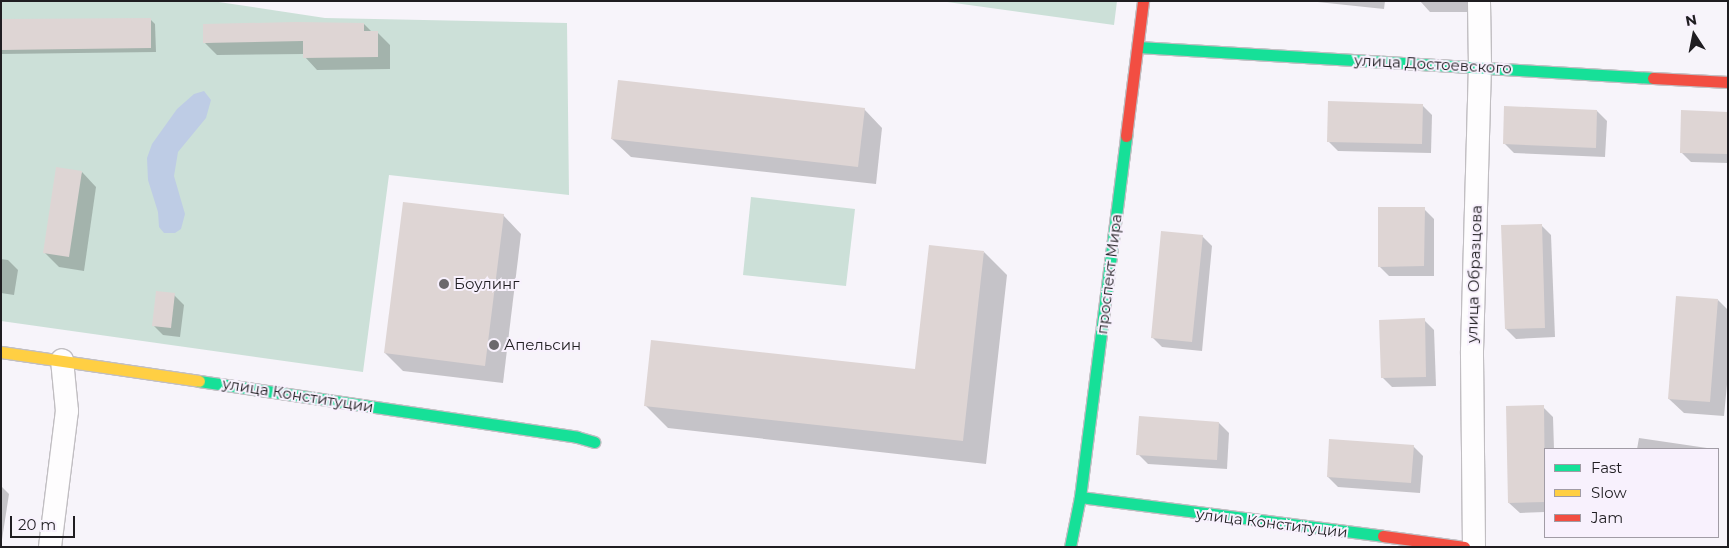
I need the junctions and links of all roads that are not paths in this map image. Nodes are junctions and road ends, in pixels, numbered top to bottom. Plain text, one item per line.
1 (1144, 1) edge
2 (1479, 1) edge
3 (1138, 47) junction
4 (1480, 66) junction
5 (1728, 82) edge
6 (1, 352) edge
7 (62, 360) junction
8 (594, 442) dead end
9 (1080, 497) junction
10 (50, 547) edge
11 (1070, 547) edge
12 (1464, 547) edge
13 (1474, 547) edge

1 - 3 street, проспект Мира
2 - 4 street, улица Образцова
3 - 4 street, улица Достоевского
3 - 9 street, проспект Мира
4 - 5 street, улица Достоевского
4 - 13 street, улица Образцова
6 - 7 street, улица Конституции
7 - 8 street, улица Конституции
7 - 10 street
9 - 11 street, проспект Мира
9 - 12 street, улица Конституции

